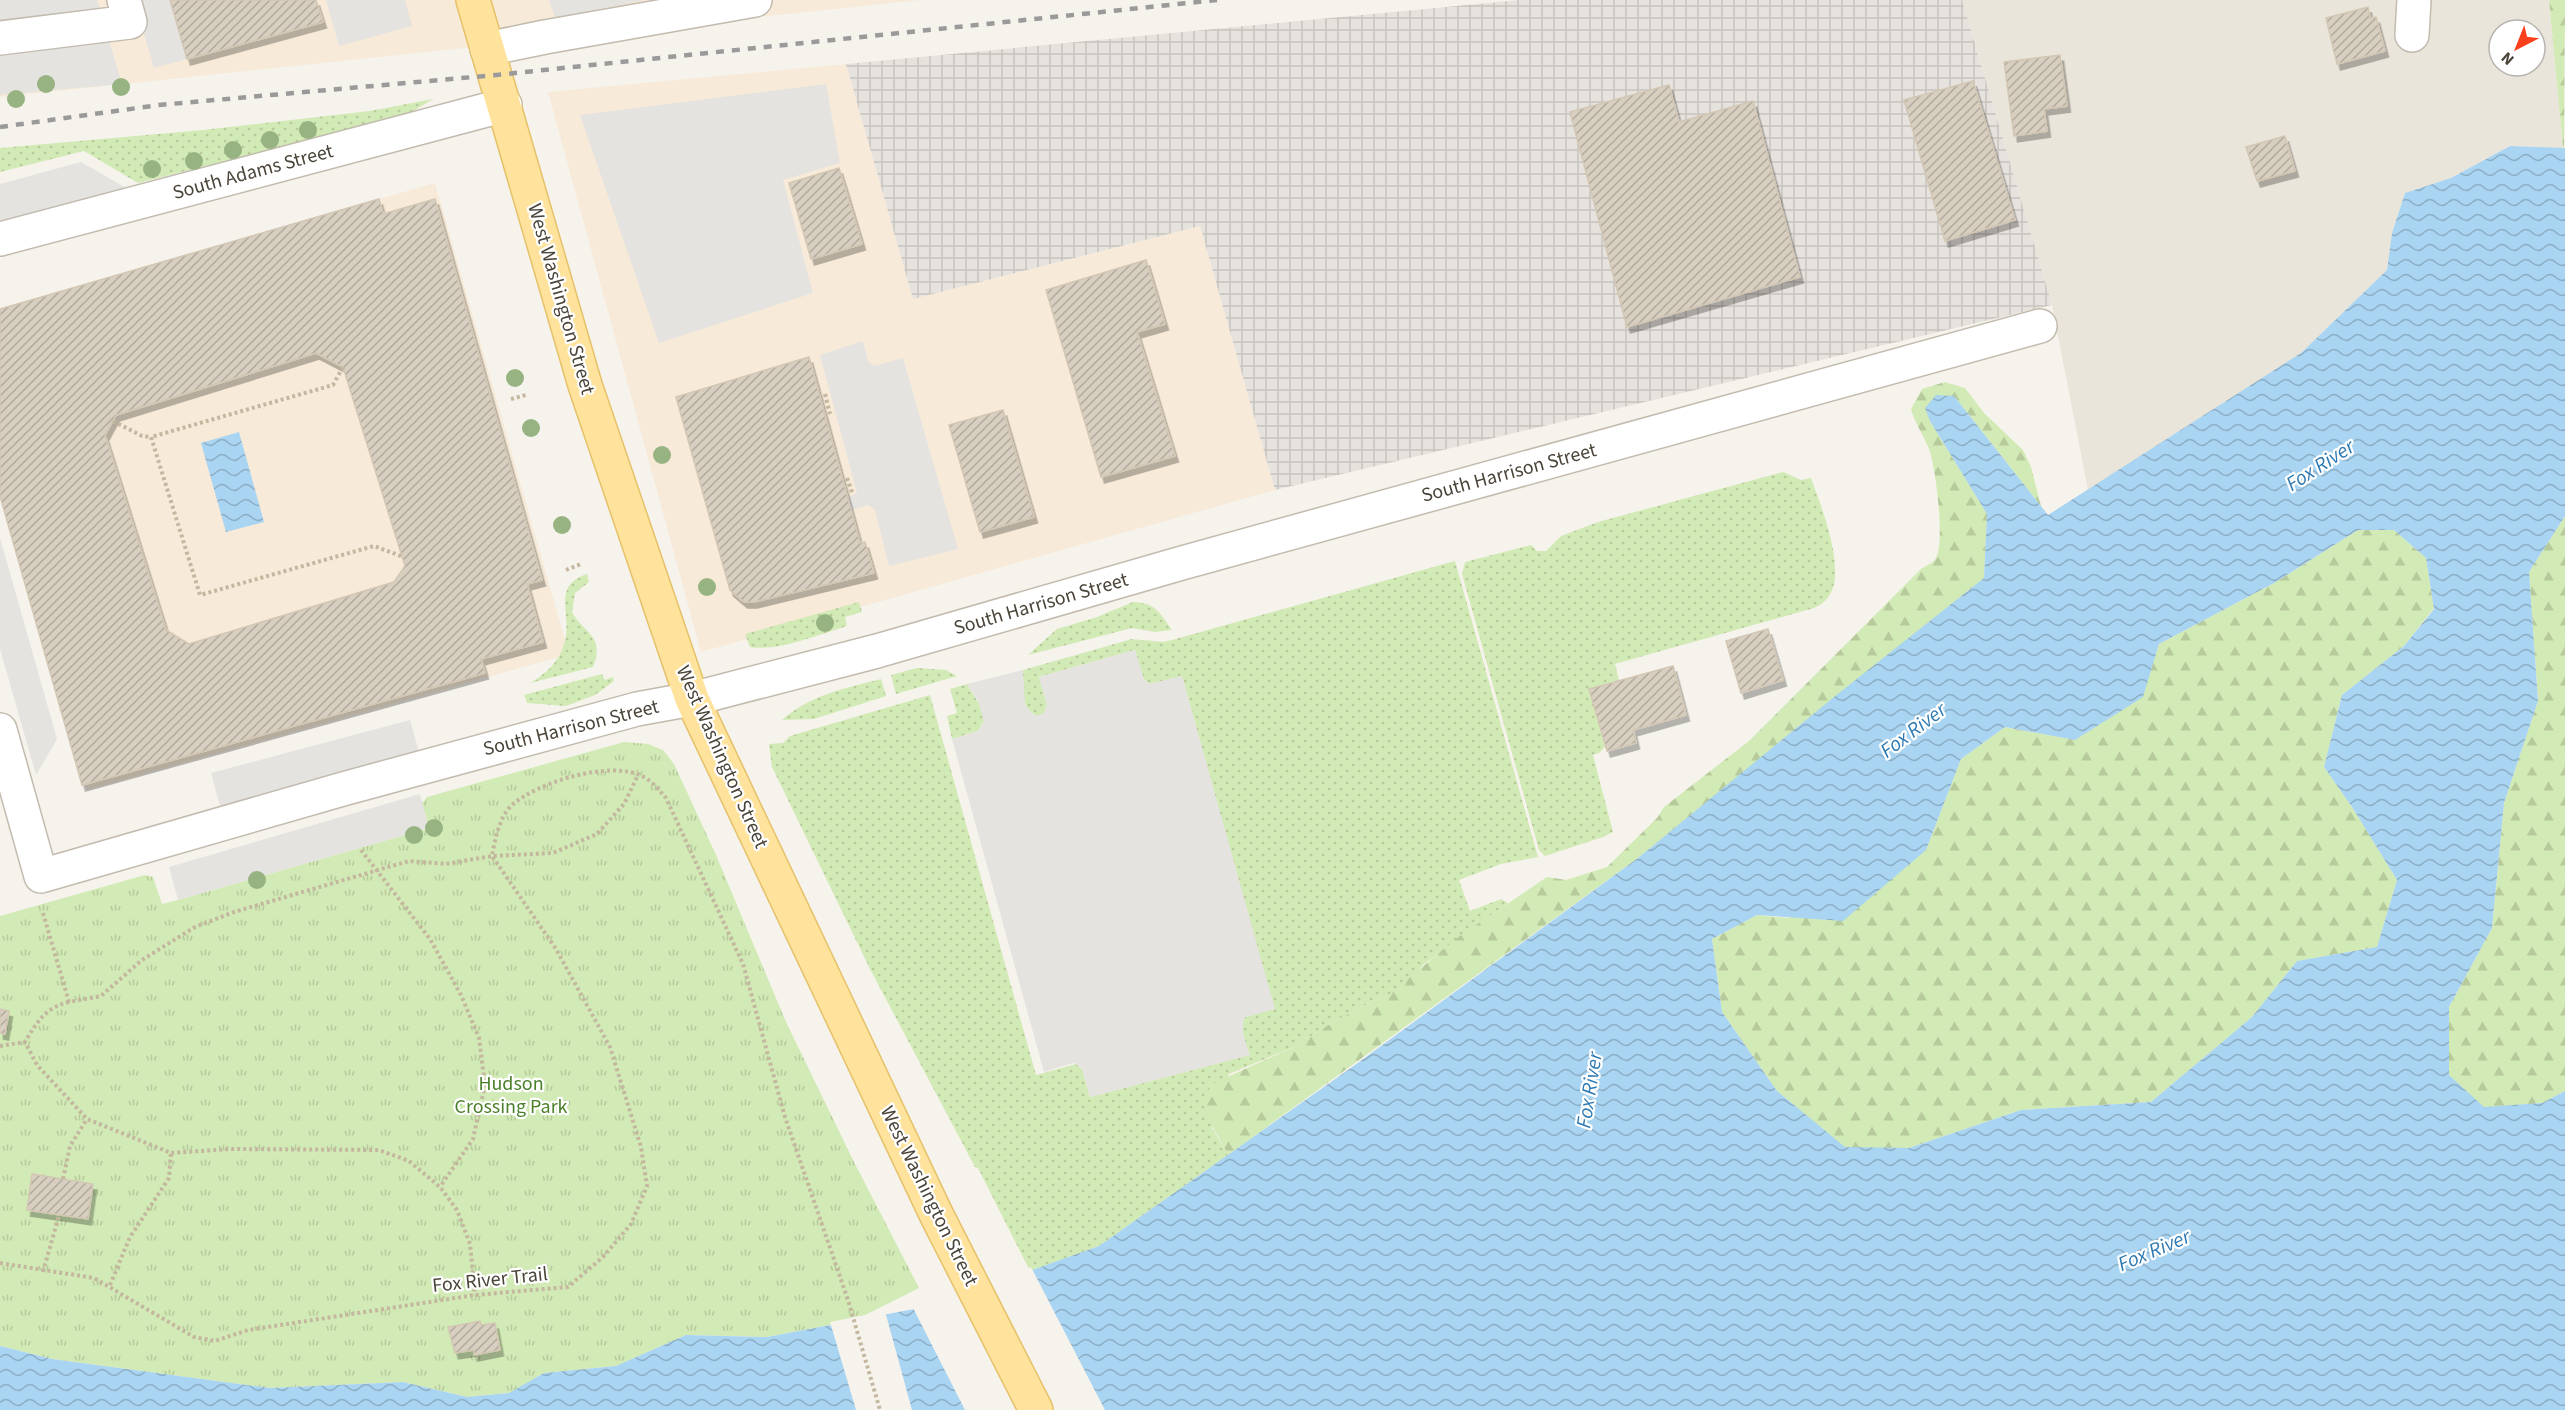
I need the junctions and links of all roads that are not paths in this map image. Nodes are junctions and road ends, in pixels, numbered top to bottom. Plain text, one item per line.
1 (124, 0) edge
2 (473, 0) edge
3 (755, 0) edge
4 (2414, 0) edge
5 (2412, 35) dead end
6 (0, 38) edge
7 (487, 49) junction
8 (505, 105) junction
9 (0, 239) edge
10 (2040, 326) dead end
11 (692, 699) junction
12 (0, 730) edge
13 (1036, 1410) edge

1 - 6 street
2 - 7 main road, West Washington Street
3 - 7 street
4 - 5 street
7 - 8 main road, West Washington Street
8 - 9 street, South Adams Street
8 - 11 main road, West Washington Street
10 - 11 street, South Harrison Street
11 - 12 street, South Harrison Street
11 - 13 main road, West Washington Street

